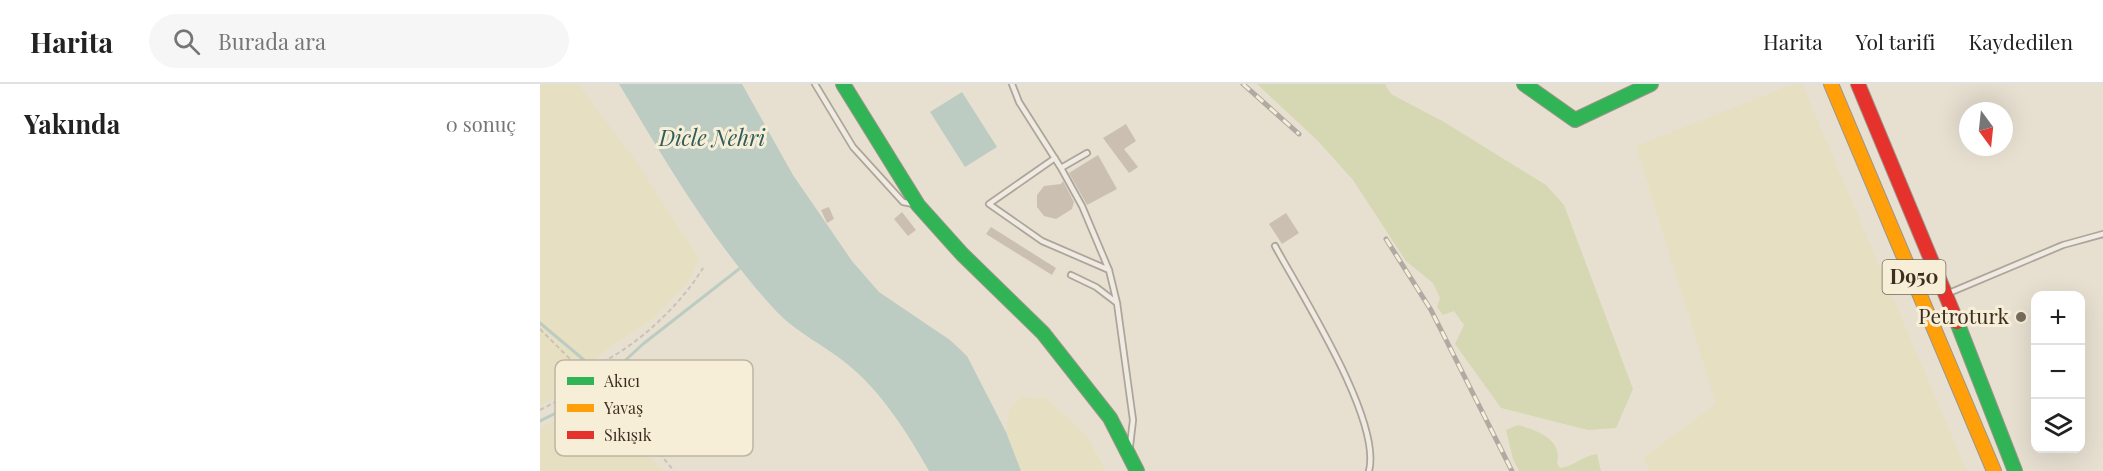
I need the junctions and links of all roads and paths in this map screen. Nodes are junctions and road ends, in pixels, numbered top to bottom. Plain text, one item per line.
1 (815, 84) edge
2 (843, 84) edge
3 (1012, 84) edge
4 (1524, 84) edge
5 (1651, 84) edge
6 (1831, 84) edge
7 (1858, 84) edge
8 (1088, 153) dead end
9 (1054, 158) junction
10 (1061, 168) junction
11 (918, 205) junction
12 (2103, 234) edge
13 (1275, 246) dead end
14 (703, 268) dead end
15 (1109, 270) junction
16 (1071, 275) dead end
17 (1946, 294) junction
18 (1117, 303) junction
19 (540, 329) edge
20 (571, 360) edge
21 (608, 360) edge
22 (555, 402) edge
23 (540, 410) edge
24 (1129, 455) junction
25 (662, 456) edge
26 (674, 471) edge
27 (1137, 471) edge
28 (1369, 471) edge
29 (1994, 471) edge
30 (2015, 471) edge

1 - 11 lane
2 - 11 main road
3 - 9 lane
4 - 5 main road
6 - 29 main road, D950
7 - 17 main road, D950
8 - 10 lane
9 - 10 lane
9 - 15 lane
10 - 15 lane
11 - 24 main road
12 - 17 lane
13 - 28 lane
14 - 21 path
15 - 18 lane
16 - 18 lane
17 - 30 main road, D950
18 - 24 lane
19 - 20 path
22 - 23 path
24 - 27 main road
25 - 26 path

